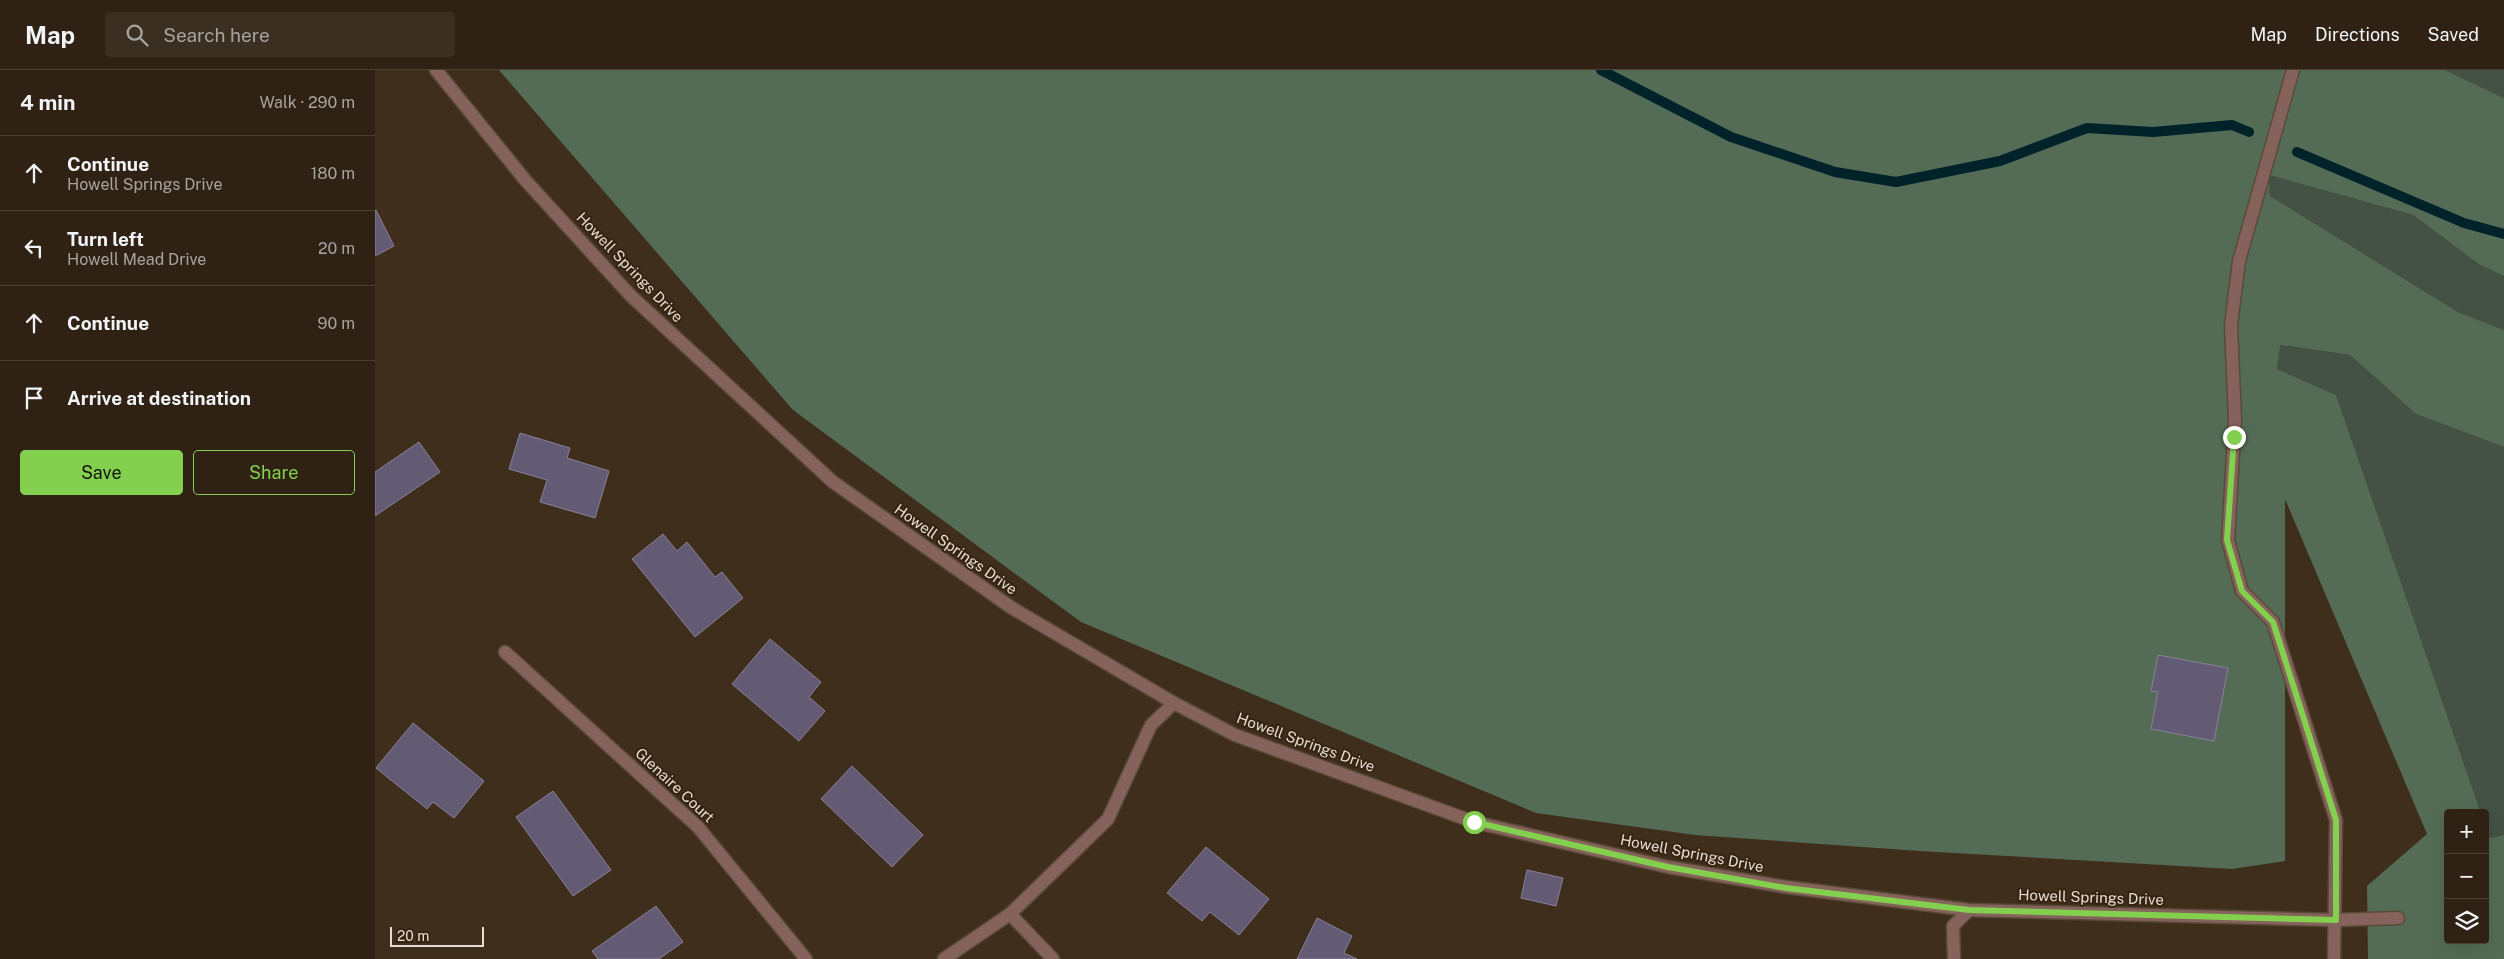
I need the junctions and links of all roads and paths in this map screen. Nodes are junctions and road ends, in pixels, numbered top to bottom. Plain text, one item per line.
1 (436, 70) edge
2 (2293, 70) edge
3 (505, 652) dead end
4 (1174, 703) junction
5 (1969, 910) junction
6 (1010, 914) junction
7 (2398, 918) dead end
8 (2336, 920) junction
9 (806, 959) edge
10 (943, 959) edge
11 (1053, 959) edge
12 (1954, 959) edge
13 (2334, 959) edge

1 - 4 street, Howell Springs Drive
2 - 8 street
3 - 9 street, Glenaire Court
4 - 5 street, Howell Springs Drive
4 - 6 street
5 - 8 street, Howell Springs Drive
5 - 12 street
6 - 10 street
6 - 11 street
7 - 8 street, Howell Springs Drive
8 - 13 street

